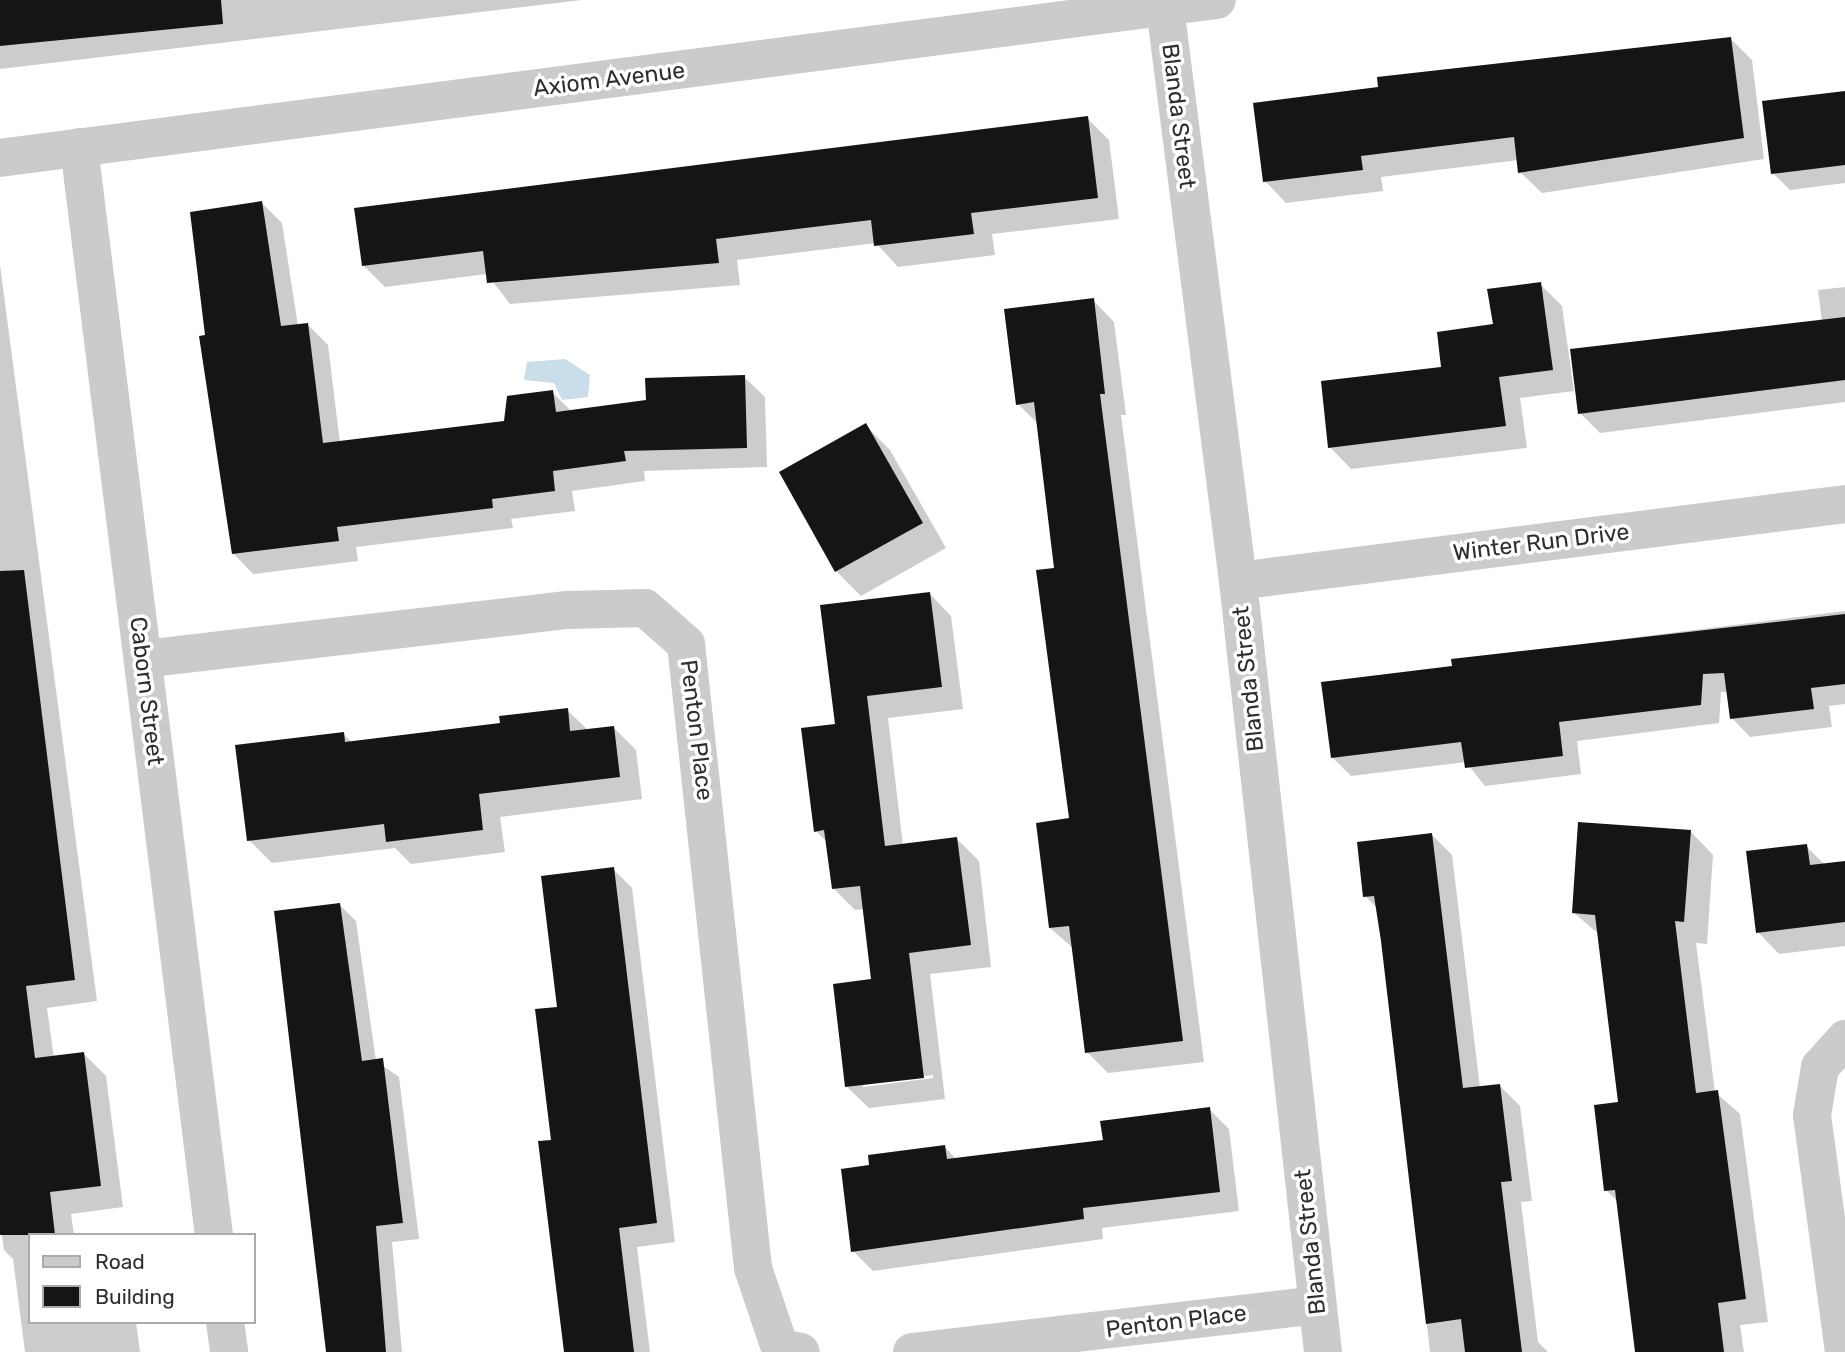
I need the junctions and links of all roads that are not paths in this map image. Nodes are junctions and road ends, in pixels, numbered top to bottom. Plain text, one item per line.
1 (1217, 0) edge
2 (1165, 6) junction
3 (79, 147) junction
4 (0, 158) edge
5 (1845, 504) edge
6 (1238, 581) junction
7 (143, 659) junction
8 (1845, 1039) edge
9 (214, 1233) edge
10 (1316, 1305) junction
11 (225, 1324) edge
12 (229, 1352) edge
13 (801, 1352) edge
14 (912, 1352) edge
15 (1323, 1352) edge
16 (1844, 1352) edge

1 - 2 street, Axiom Avenue
2 - 3 street, Axiom Avenue
2 - 6 street, Blanda Street
3 - 4 street, Axiom Avenue
3 - 7 street, Caborn Street
5 - 6 street, Winter Run Drive
6 - 10 street, Blanda Street
7 - 9 street, Caborn Street
7 - 13 street, Penton Place
8 - 16 street
10 - 14 street, Penton Place
10 - 15 street, Blanda Street
11 - 12 street

